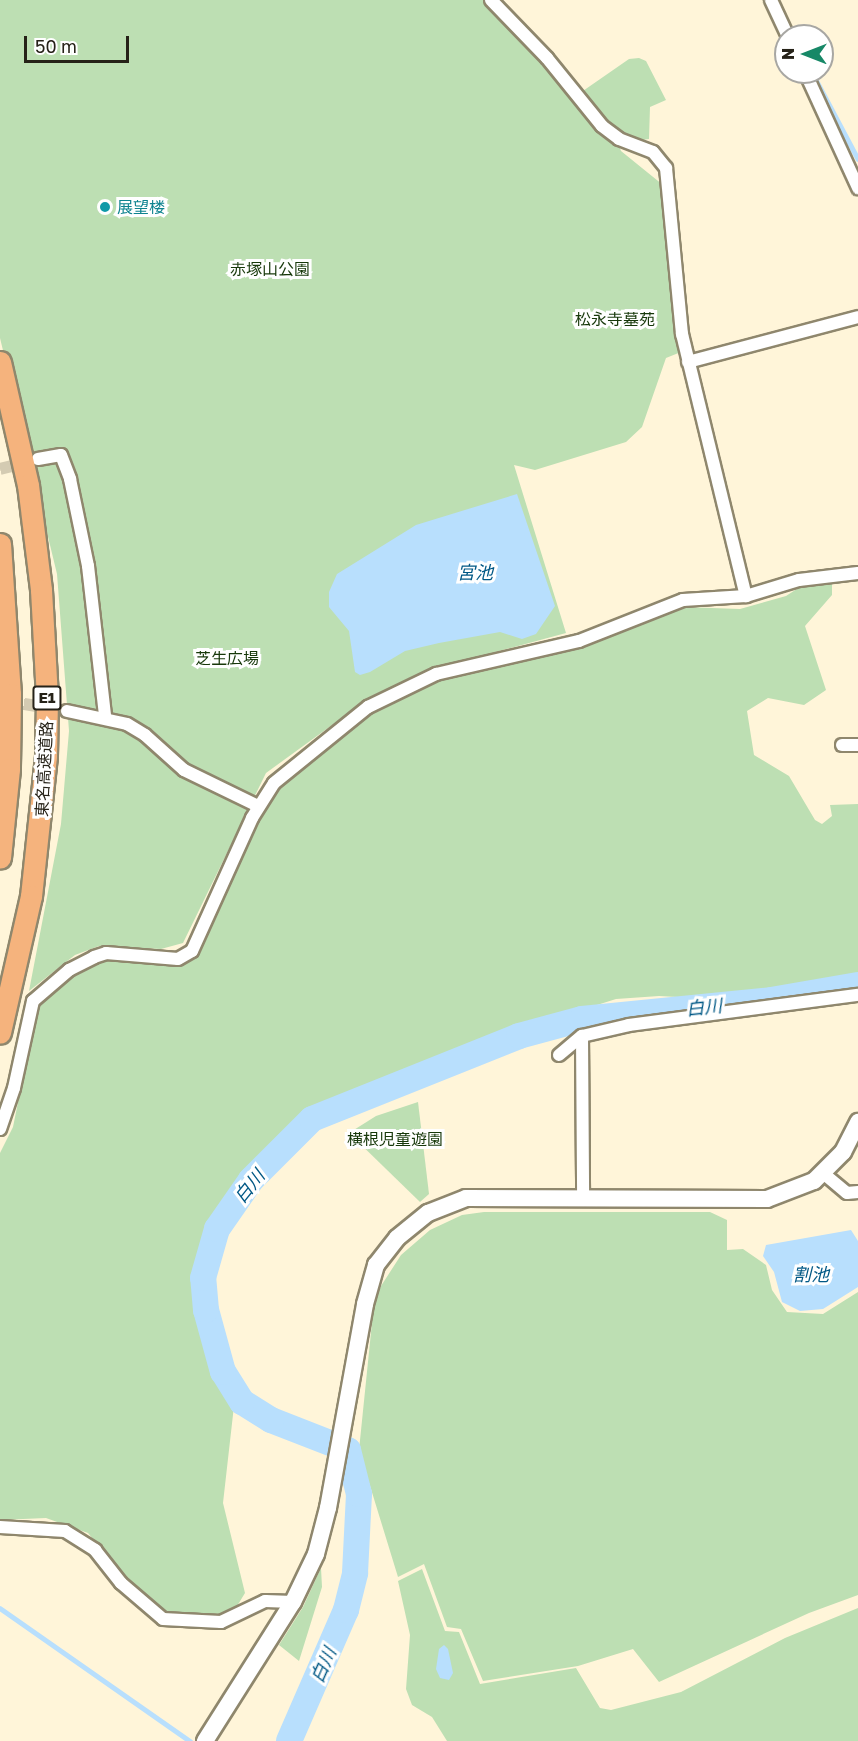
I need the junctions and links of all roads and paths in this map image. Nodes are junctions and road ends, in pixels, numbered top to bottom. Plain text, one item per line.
1 (491, 0) edge
2 (771, 0) edge
3 (782, 24) edge
4 (810, 84) edge
5 (858, 188) edge
6 (858, 317) edge
7 (0, 362) edge
8 (688, 362) junction
9 (38, 459) tunnel mouth
10 (0, 544) edge
11 (858, 573) edge
12 (746, 596) junction
13 (67, 711) tunnel mouth
14 (105, 716) junction
15 (858, 744) edge
16 (842, 745) dead end
17 (258, 806) junction
18 (0, 858) edge
19 (858, 995) edge
20 (0, 1033) edge
21 (582, 1036) junction
22 (559, 1055) dead end
23 (858, 1122) edge
24 (0, 1129) edge
25 (824, 1173) junction
26 (858, 1192) edge
27 (583, 1196) junction
28 (0, 1527) edge
29 (293, 1602) junction
30 (205, 1741) edge

1 - 8 street
2 - 3 street
4 - 5 street
6 - 8 street
7 - 20 highway, 東名高速道路 / E1
8 - 12 street
9 - 14 street
10 - 18 highway, E1
11 - 12 street
12 - 17 street
13 - 14 street
14 - 17 street
15 - 16 street
17 - 24 street
19 - 21 street
21 - 22 street
21 - 27 street
23 - 25 street
25 - 26 street
25 - 27 street
27 - 29 street
28 - 29 street
29 - 30 street

